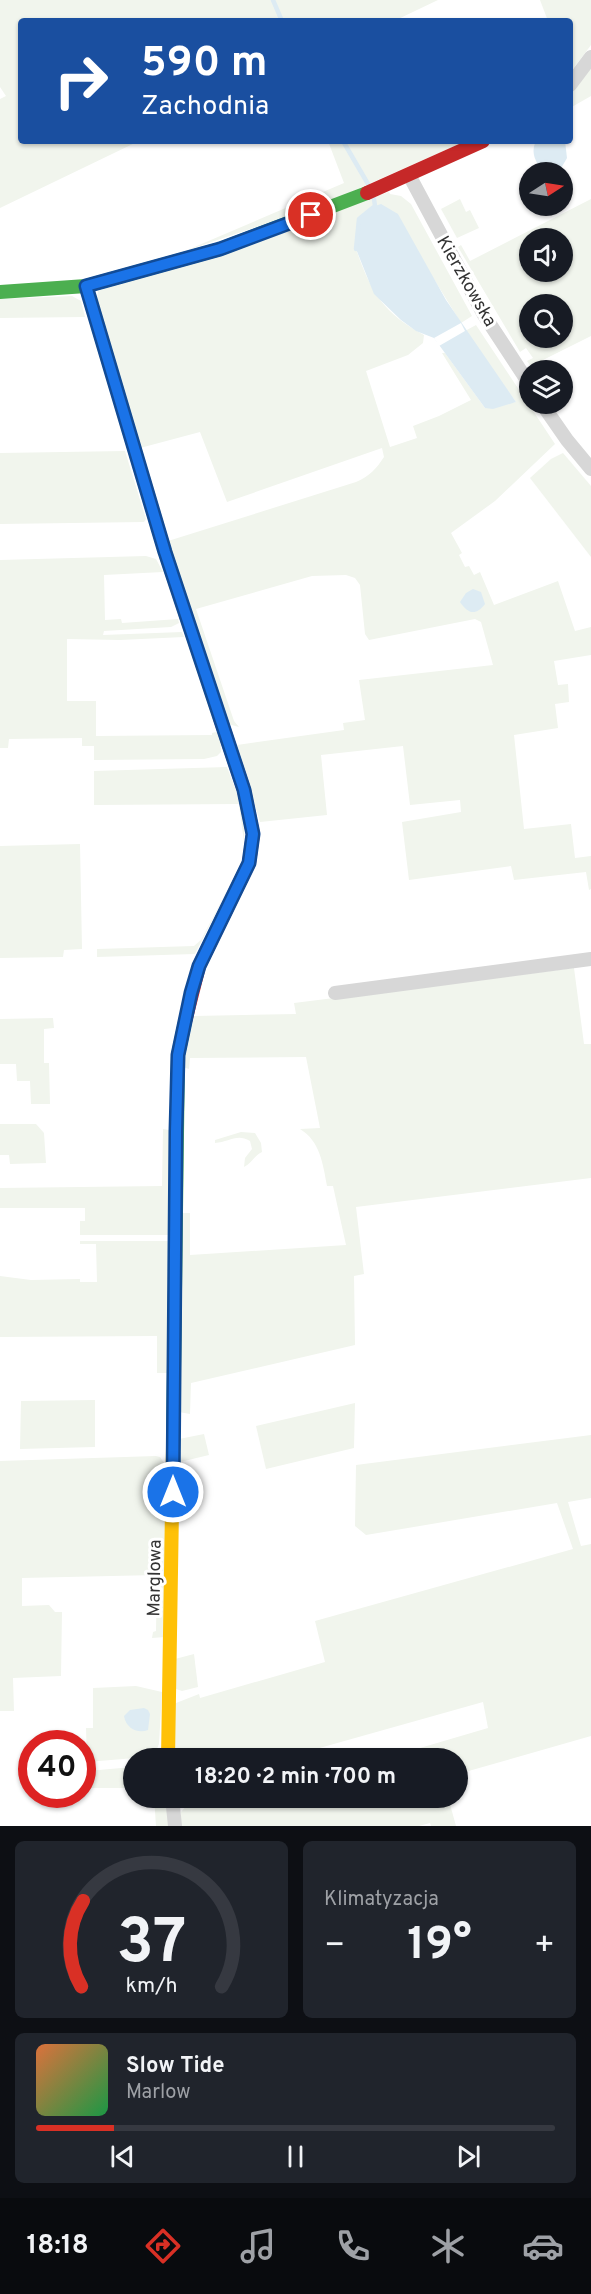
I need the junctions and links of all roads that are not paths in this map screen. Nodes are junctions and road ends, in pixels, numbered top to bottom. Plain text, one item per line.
1 (591, 57) edge
2 (573, 81) edge
3 (477, 144) edge
4 (409, 176) junction
5 (86, 286) junction
6 (0, 292) edge
7 (519, 368) edge
8 (550, 414) edge
9 (591, 469) edge
10 (591, 959) edge
11 (335, 993) dead end
12 (168, 1748) edge
13 (173, 1808) edge
14 (175, 1826) edge

1 - 2 street
3 - 4 street
4 - 5 street
4 - 7 street, Kierzkowska
5 - 6 street
5 - 12 street, Marglowa
8 - 9 street
10 - 11 street
13 - 14 street

